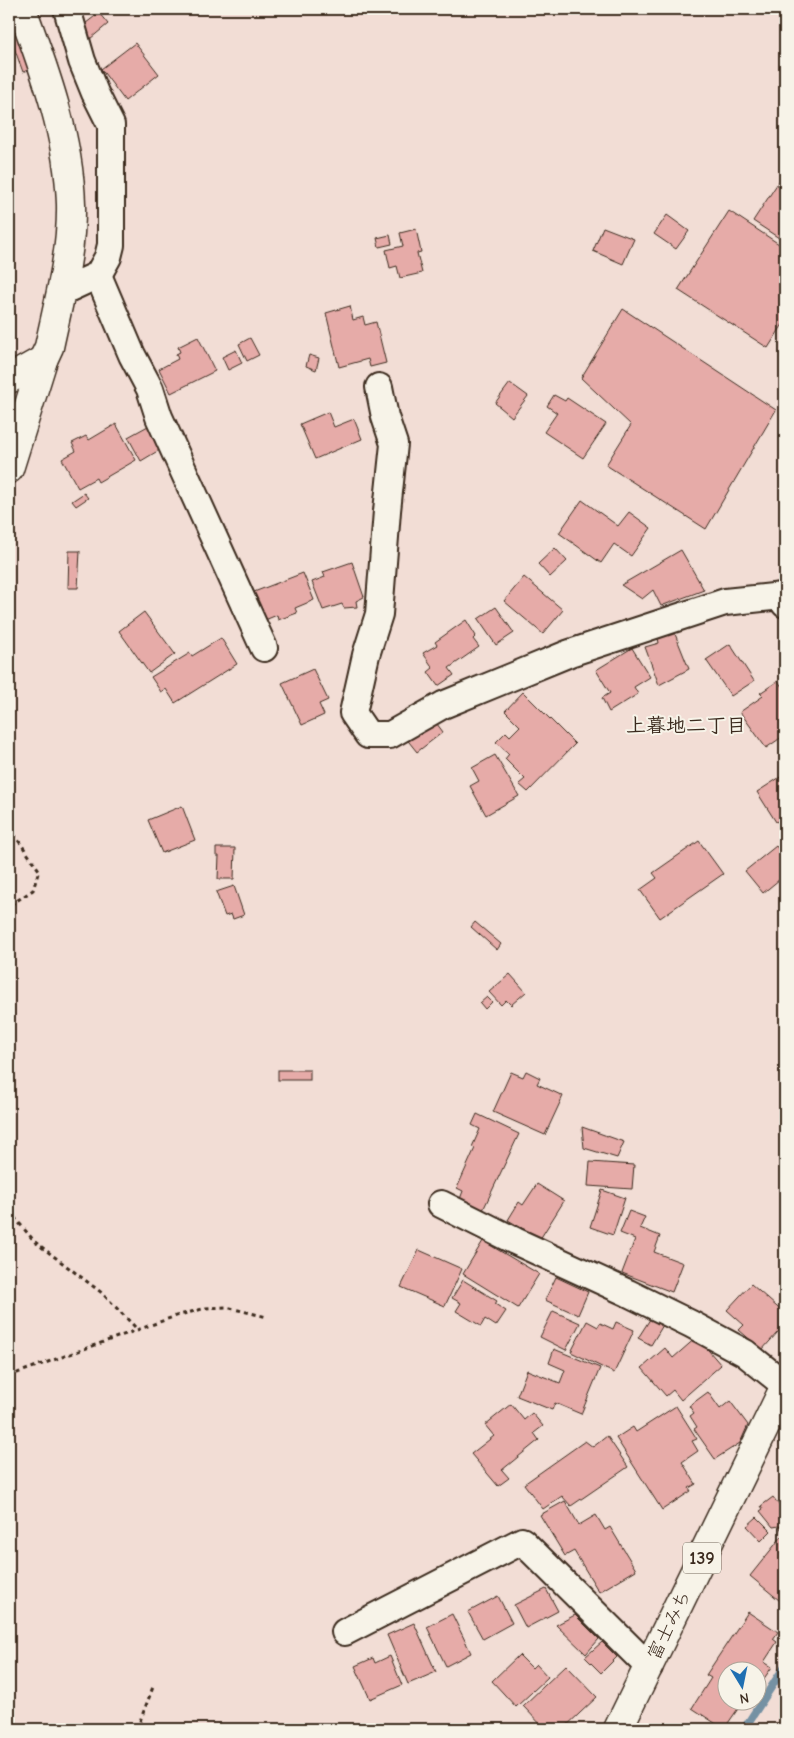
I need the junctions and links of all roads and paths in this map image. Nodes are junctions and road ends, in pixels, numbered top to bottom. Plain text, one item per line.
1 (22, 9) edge
2 (67, 9) edge
3 (98, 275) junction
4 (61, 292) junction
5 (43, 360) junction
6 (9, 379) edge
7 (379, 387) dead end
8 (9, 469) edge
9 (785, 604) edge
10 (264, 648) dead end
11 (9, 827) edge
12 (9, 906) edge
13 (441, 1204) dead end
14 (9, 1211) edge
15 (267, 1317) dead end
16 (138, 1330) junction
17 (9, 1376) edge
18 (785, 1385) edge
19 (345, 1632) dead end
20 (649, 1666) junction
21 (153, 1687) dead end
22 (137, 1729) edge
23 (618, 1729) edge

1 - 4 main road
2 - 3 street
3 - 4 street
3 - 10 street
4 - 5 main road
5 - 6 main road
5 - 8 main road
7 - 9 street
11 - 12 path
13 - 18 street
14 - 16 path
15 - 16 path
16 - 17 path
18 - 20 main road, 富士みち / 139
19 - 20 street
20 - 23 main road, 富士みち / 139
21 - 22 path

